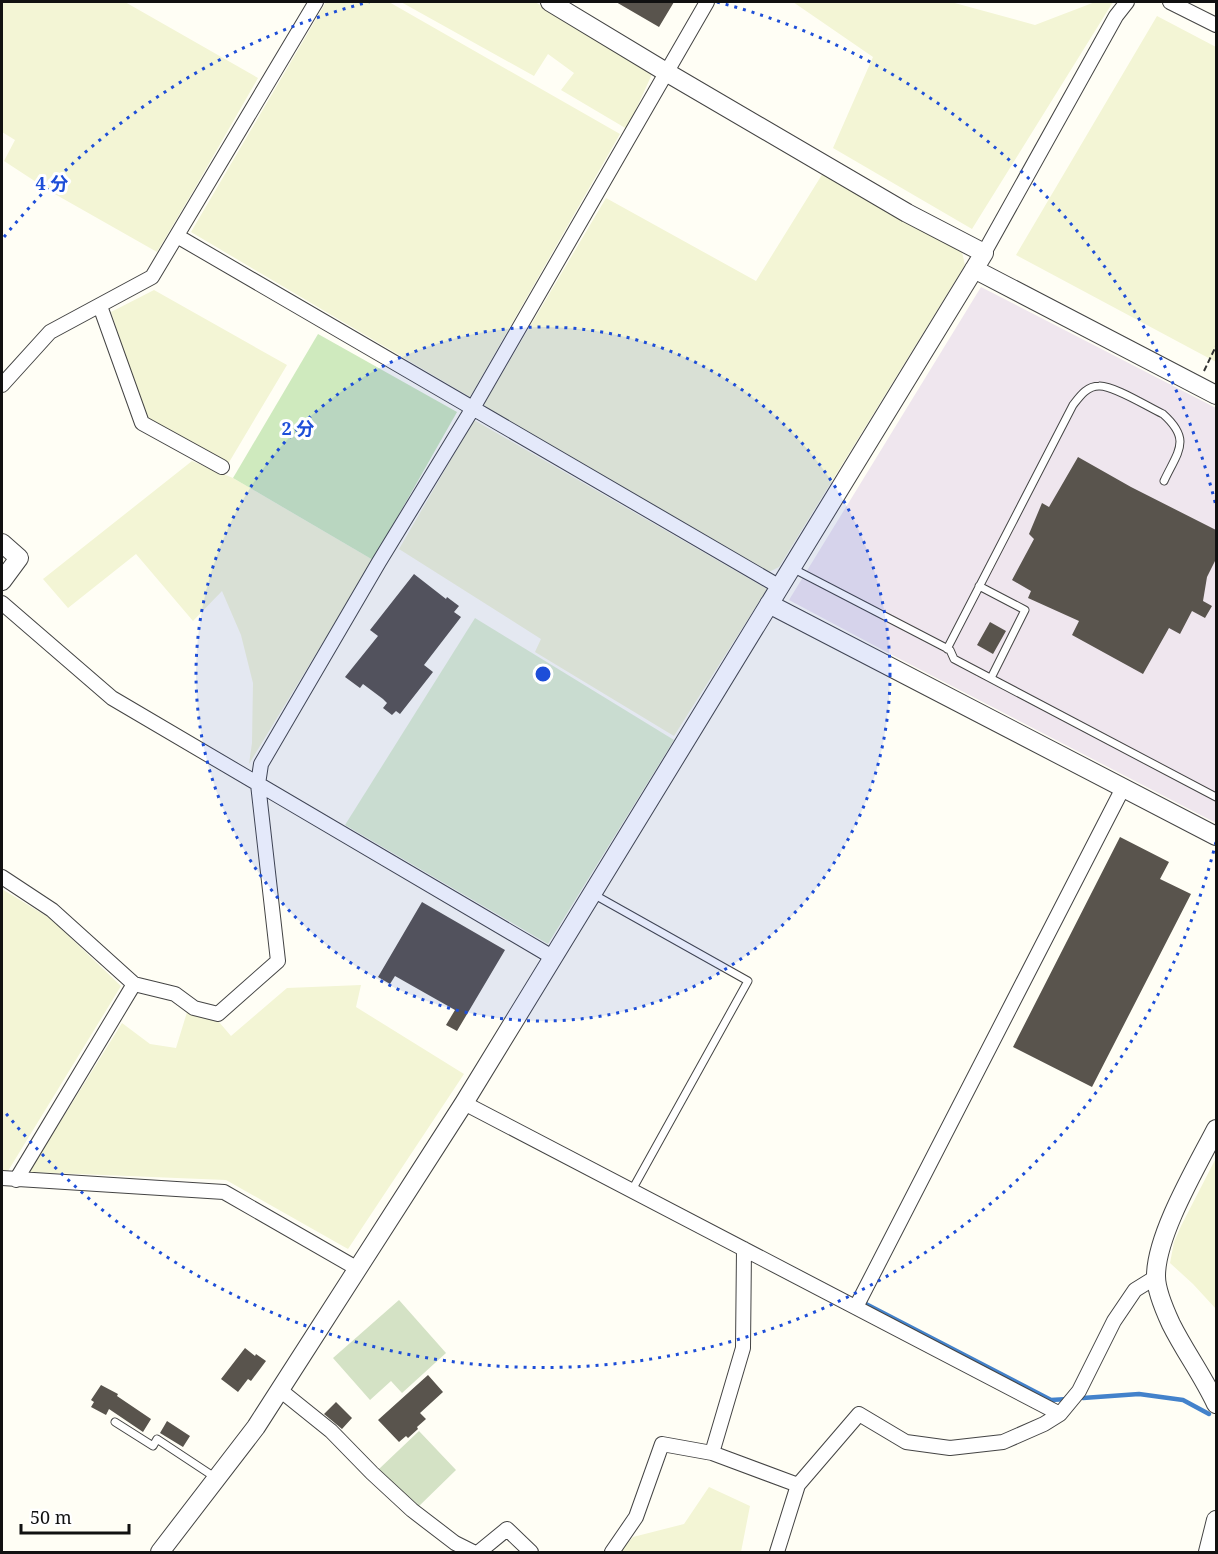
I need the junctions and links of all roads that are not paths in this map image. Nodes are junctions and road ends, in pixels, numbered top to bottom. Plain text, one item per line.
1 (316, 2) edge
2 (550, 2) edge
3 (707, 2) edge
4 (1127, 2) edge
5 (1170, 2) edge
6 (1216, 25) edge
7 (666, 72) junction
8 (177, 236) junction
9 (984, 253) junction
10 (974, 269) junction
11 (100, 306) junction
12 (2, 385) edge
13 (1216, 395) edge
14 (472, 408) junction
15 (222, 468) dead end
16 (1164, 481) dead end
17 (2, 543) edge
18 (792, 568) junction
19 (2, 581) edge
20 (979, 586) junction
21 (780, 587) junction
22 (2, 603) edge
23 (769, 604) junction
24 (947, 649) junction
25 (991, 678) junction
26 (258, 784) junction
27 (1123, 788) junction
28 (1216, 796) edge
29 (1216, 836) edge
30 (2, 877) edge
31 (593, 894) junction
32 (554, 958) junction
33 (134, 984) junction
34 (464, 1103) junction
35 (1216, 1129) edge
36 (9, 1179) edge
37 (632, 1190) junction
38 (744, 1249) junction
39 (358, 1269) junction
40 (1156, 1277) junction
41 (856, 1307) junction
42 (280, 1390) junction
43 (1216, 1404) edge
44 (1060, 1414) junction
45 (115, 1422) dead end
46 (712, 1453) junction
47 (218, 1479) junction
48 (798, 1485) junction
49 (1216, 1520) edge
50 (160, 1552) edge
51 (473, 1552) edge
52 (479, 1552) edge
53 (531, 1552) edge
54 (612, 1552) edge
55 (777, 1552) edge
56 (1208, 1552) edge

1 - 8 street
2 - 7 street
3 - 7 street
4 - 9 street
5 - 6 street
7 - 9 street
7 - 14 street
8 - 11 street
8 - 14 street
9 - 10 street
10 - 13 street
10 - 18 street
11 - 12 street
11 - 15 street
14 - 21 street
14 - 26 street
16 - 20 lane
17 - 19 street
18 - 21 street
18 - 24 lane
20 - 24 lane
20 - 25 lane
21 - 23 street
22 - 26 street
23 - 27 street
23 - 31 street
24 - 25 lane
25 - 28 lane
26 - 32 street
26 - 33 street
27 - 29 street
27 - 41 street
30 - 33 street
31 - 32 street
31 - 37 lane
32 - 34 street
33 - 36 street
34 - 37 street
34 - 39 street
35 - 40 street
36 - 39 street
37 - 38 street
38 - 41 street
38 - 46 street
39 - 42 street
40 - 43 street
40 - 44 street
41 - 44 street
42 - 47 street
42 - 51 street
44 - 48 street
45 - 47 lane
46 - 48 street
46 - 54 street
47 - 50 street
48 - 55 street
49 - 56 street
52 - 53 street

